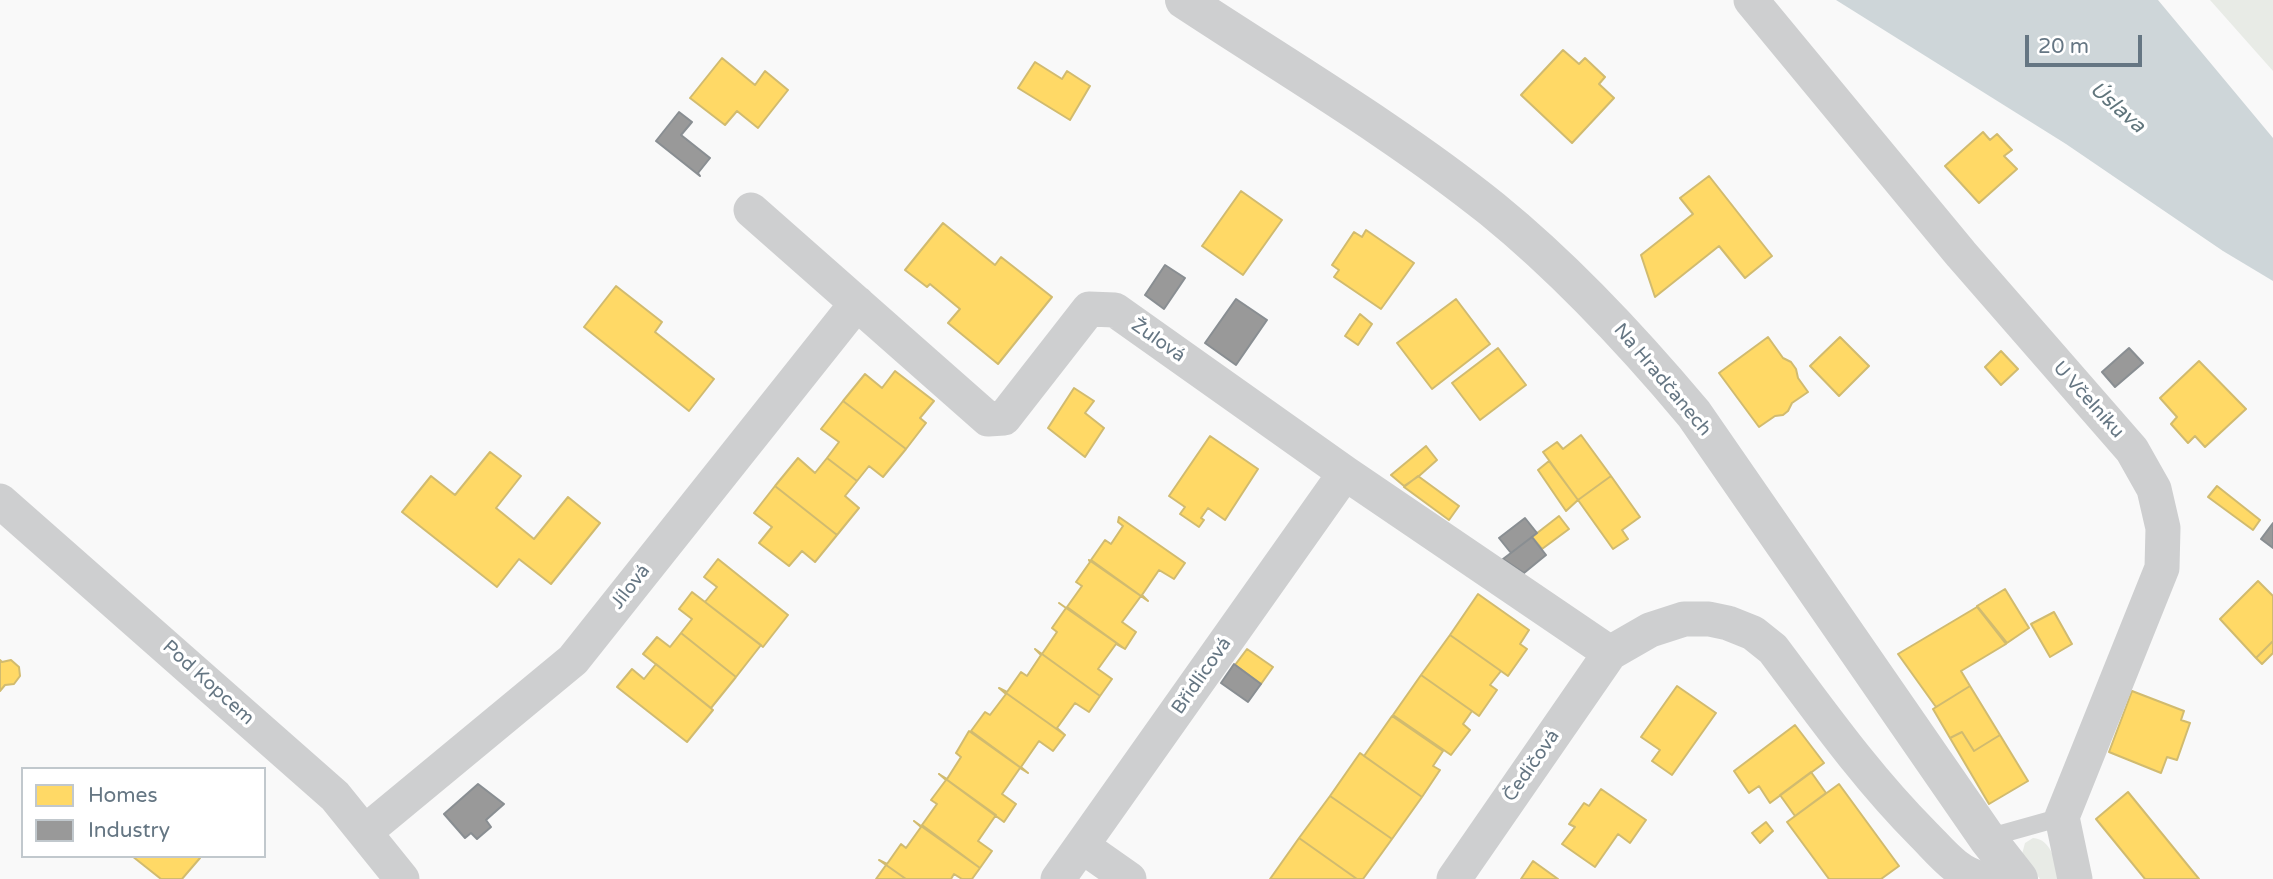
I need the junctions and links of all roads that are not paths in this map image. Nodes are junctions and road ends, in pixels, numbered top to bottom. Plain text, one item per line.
1 (1184, 0) edge
2 (1751, 0) edge
3 (751, 209) dead end
4 (857, 303) junction
5 (1345, 473) junction
6 (0, 501) edge
7 (1610, 653) junction
8 (2062, 817) junction
9 (365, 832) junction
10 (1987, 838) junction
11 (1082, 846) junction
12 (1999, 876) edge
13 (402, 879) edge
14 (1058, 879) edge
15 (1129, 879) edge
16 (1454, 879) edge
17 (2075, 879) edge

1 - 10 street, Na Hradčanech
2 - 8 street, U Včelníku
3 - 4 street, Žulová
4 - 5 street, Žulová
4 - 9 street, Jílová
5 - 7 street, Žulová
5 - 11 street, Břidlicová
6 - 9 street, Pod Kopcem
7 - 12 street
7 - 16 street, Čedičová
8 - 10 lane
8 - 17 street
9 - 13 street, Pod Kopcem
10 - 12 street, Na Hradčanech
11 - 14 street, Břidlicová
11 - 15 street

